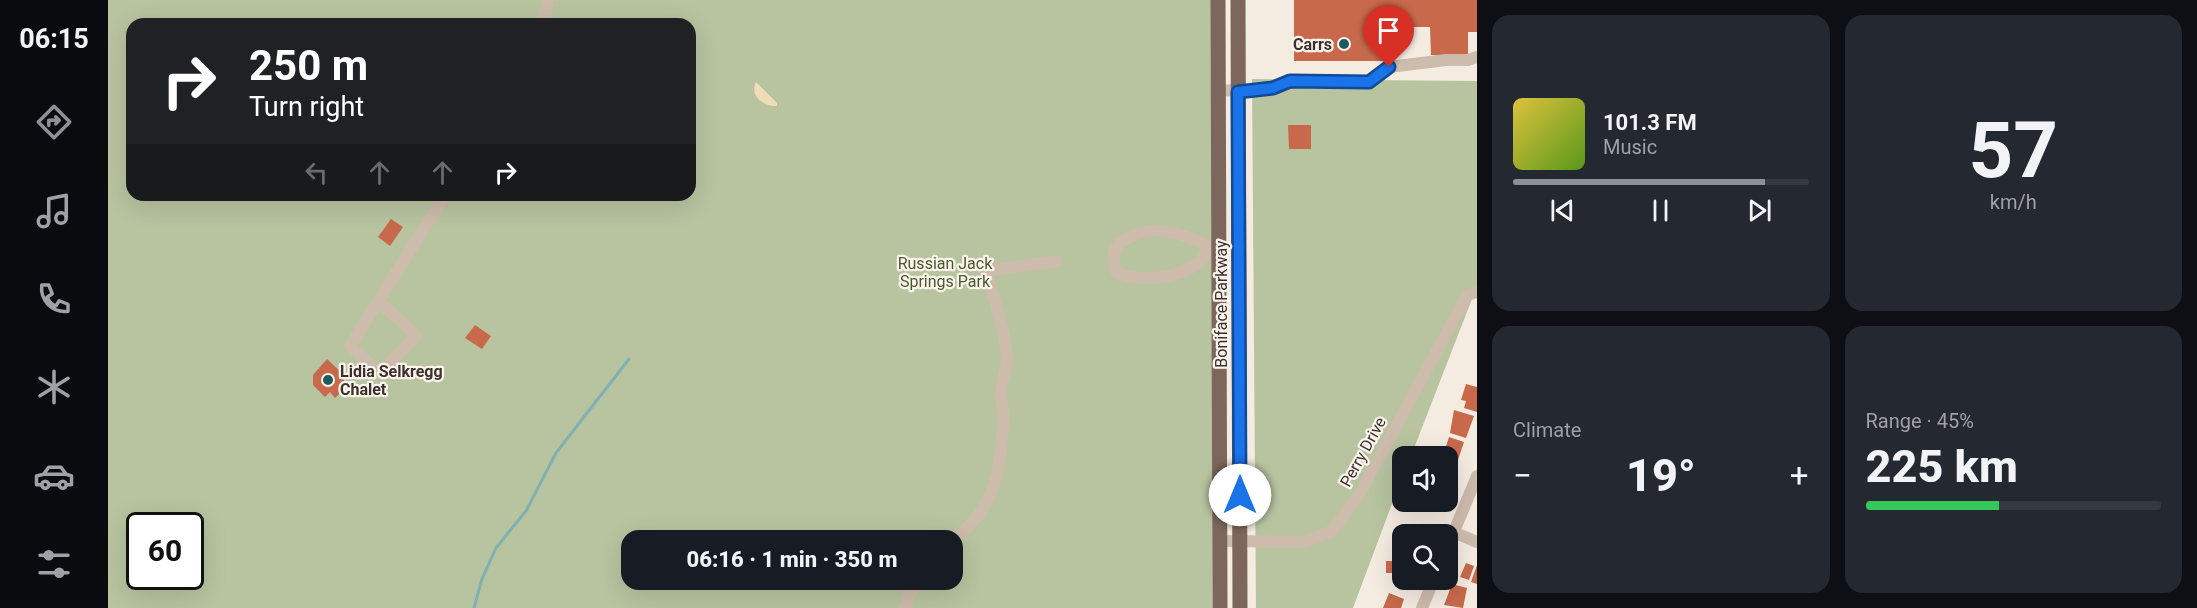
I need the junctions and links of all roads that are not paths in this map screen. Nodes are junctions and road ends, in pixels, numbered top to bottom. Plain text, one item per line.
1 (549, 0) edge
2 (1218, 0) edge
3 (1238, 0) edge
4 (544, 18) edge
5 (1477, 57) edge
6 (1218, 92) junction
7 (1238, 92) junction
8 (441, 201) edge
9 (1214, 248) junction
10 (1057, 261) dead end
11 (1477, 292) edge
12 (380, 297) junction
13 (1477, 476) edge
14 (1456, 524) edge
15 (963, 534) edge
16 (1458, 534) edge
17 (1220, 541) junction
18 (1477, 542) edge
19 (1240, 543) junction
20 (913, 590) edge
21 (1429, 590) edge
22 (905, 608) edge
23 (1220, 608) edge
24 (1240, 608) edge
25 (1422, 608) edge

1 - 4 street
2 - 6 main road, Boniface Parkway
3 - 7 main road, Boniface Parkway
5 - 7 street
6 - 7 street
6 - 9 main road, Boniface Parkway
7 - 19 main road, Boniface Parkway
8 - 12 street
9 - 9 street
9 - 17 main road, Boniface Parkway
10 - 15 street
11 - 19 street, Perry Drive
12 - 12 street
13 - 14 street
16 - 18 street
17 - 19 street, Perry Drive
17 - 23 main road, Boniface Parkway
19 - 24 main road, Boniface Parkway
20 - 22 street
21 - 25 street

